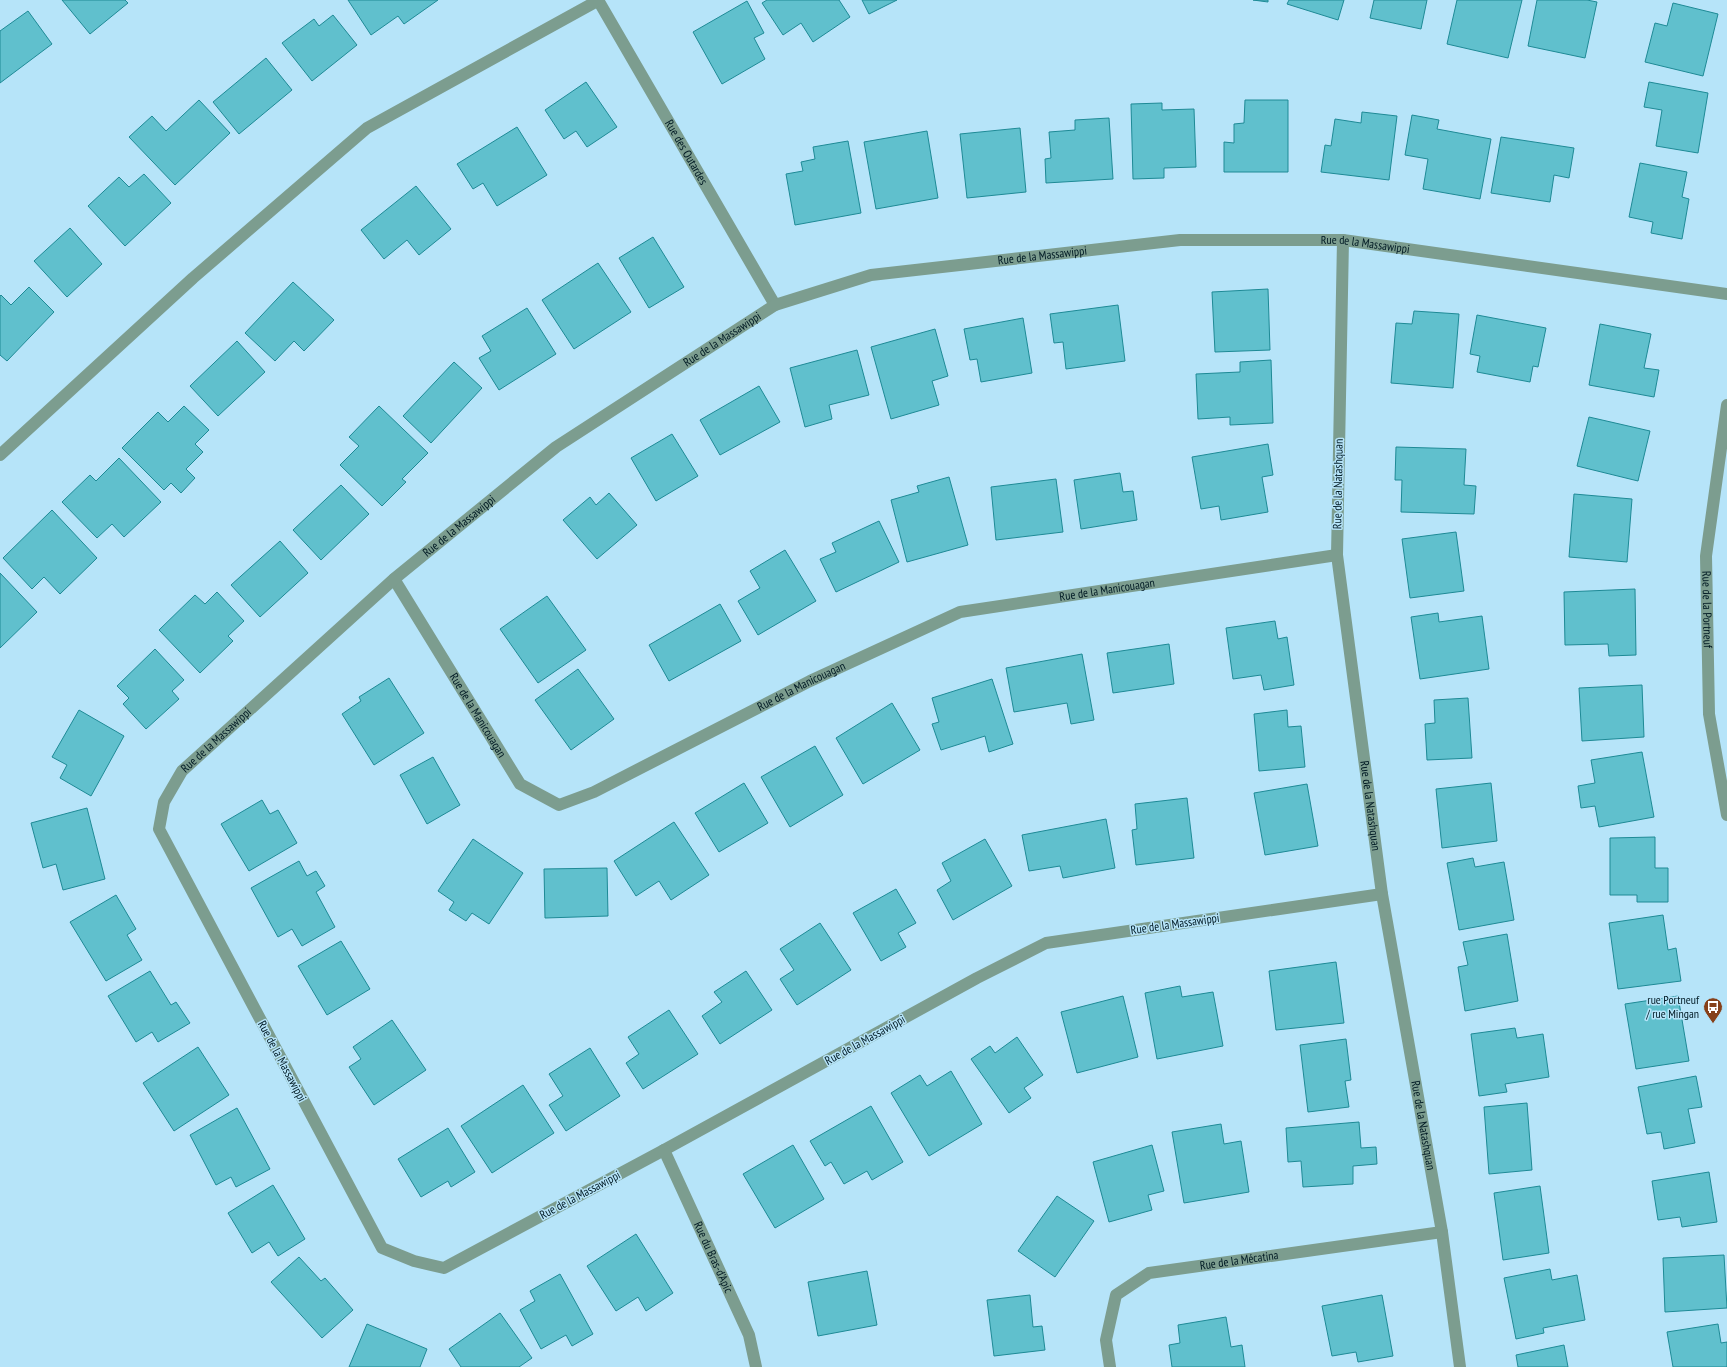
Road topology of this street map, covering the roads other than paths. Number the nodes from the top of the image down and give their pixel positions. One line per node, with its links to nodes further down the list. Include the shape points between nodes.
1 (598, 0): 4 (street, Rue des Outardes); 6 (street, via 367,128 193,278)
2 (1343, 240): 3 (street, Rue de la Massawippi); 4 (street, Rue de la Massawippi, via 1180,240 871,275); 7 (street, Rue de la Natashquan)
3 (1727, 294)
4 (775, 305): 8 (street, Rue de la Massawippi, via 556,447)
5 (1727, 405): 9 (street, Rue de la Portneuf, via 1706,556 1709,714)
6 (0, 455)
7 (1337, 555): 8 (street, Rue de la Manicouagan, via 960,612 810,681 594,792 559,806 520,784); 10 (street, Rue de la Natashquan)
8 (394, 578): 11 (street, Rue de la Massawippi, via 182,771 164,802 159,829 382,1248 414,1261 444,1268)
9 (1727, 815)
10 (1382, 894): 11 (street, Rue de la Massawippi, via 1046,943); 12 (street, Rue de la Natashquan)
11 (664, 1150): 13 (street, Rue du Bras-d'Apic, via 749,1335)
12 (1442, 1232): 14 (street, Rue de la Mécatina, via 1149,1273 1116,1295 1106,1340); 15 (street, Rue de la Natashquan)
13 (756, 1367)
14 (1110, 1367)
15 (1460, 1367)

